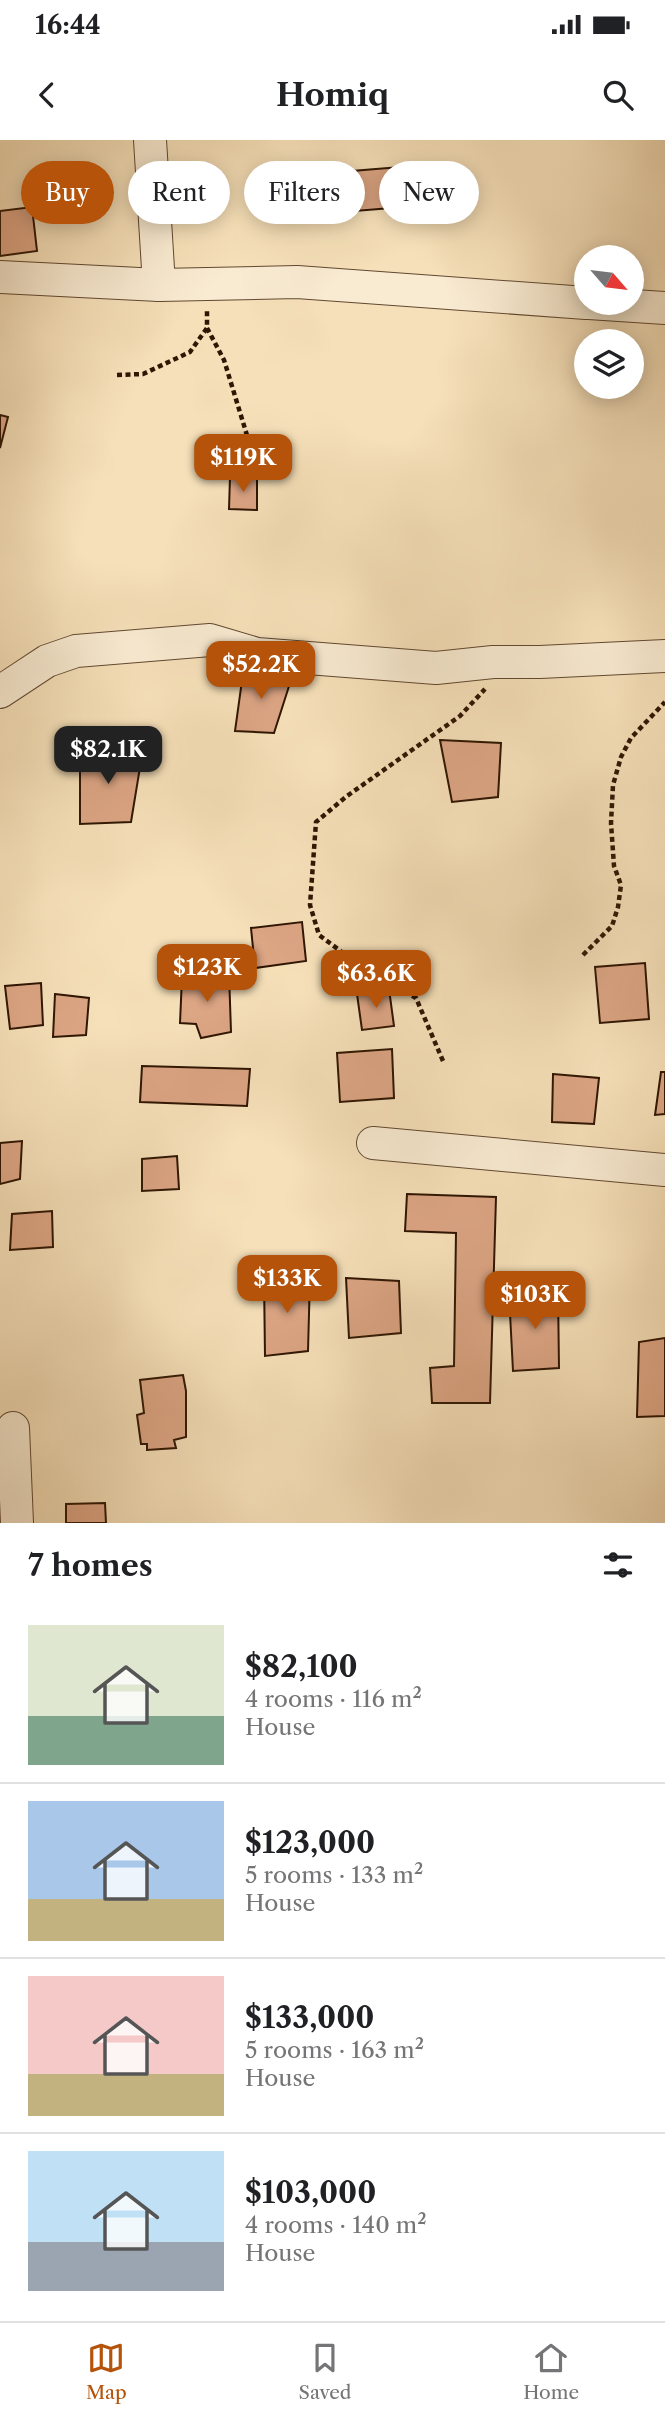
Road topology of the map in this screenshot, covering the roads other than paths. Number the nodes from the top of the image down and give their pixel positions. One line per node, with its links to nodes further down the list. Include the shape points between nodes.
1 (150, 140): 3 (street)
2 (0, 277): 3 (street)
3 (159, 285): 4 (street, via 297,282)
4 (574, 302)
5 (644, 307): 6 (street)
6 (665, 308)
7 (665, 656): 8 (street, via 436,668 257,654 210,640 76,652 47,661)
8 (0, 692)
9 (373, 1143): 10 (street)
10 (665, 1170)
11 (13, 1428): 12 (street)
12 (17, 1523)

